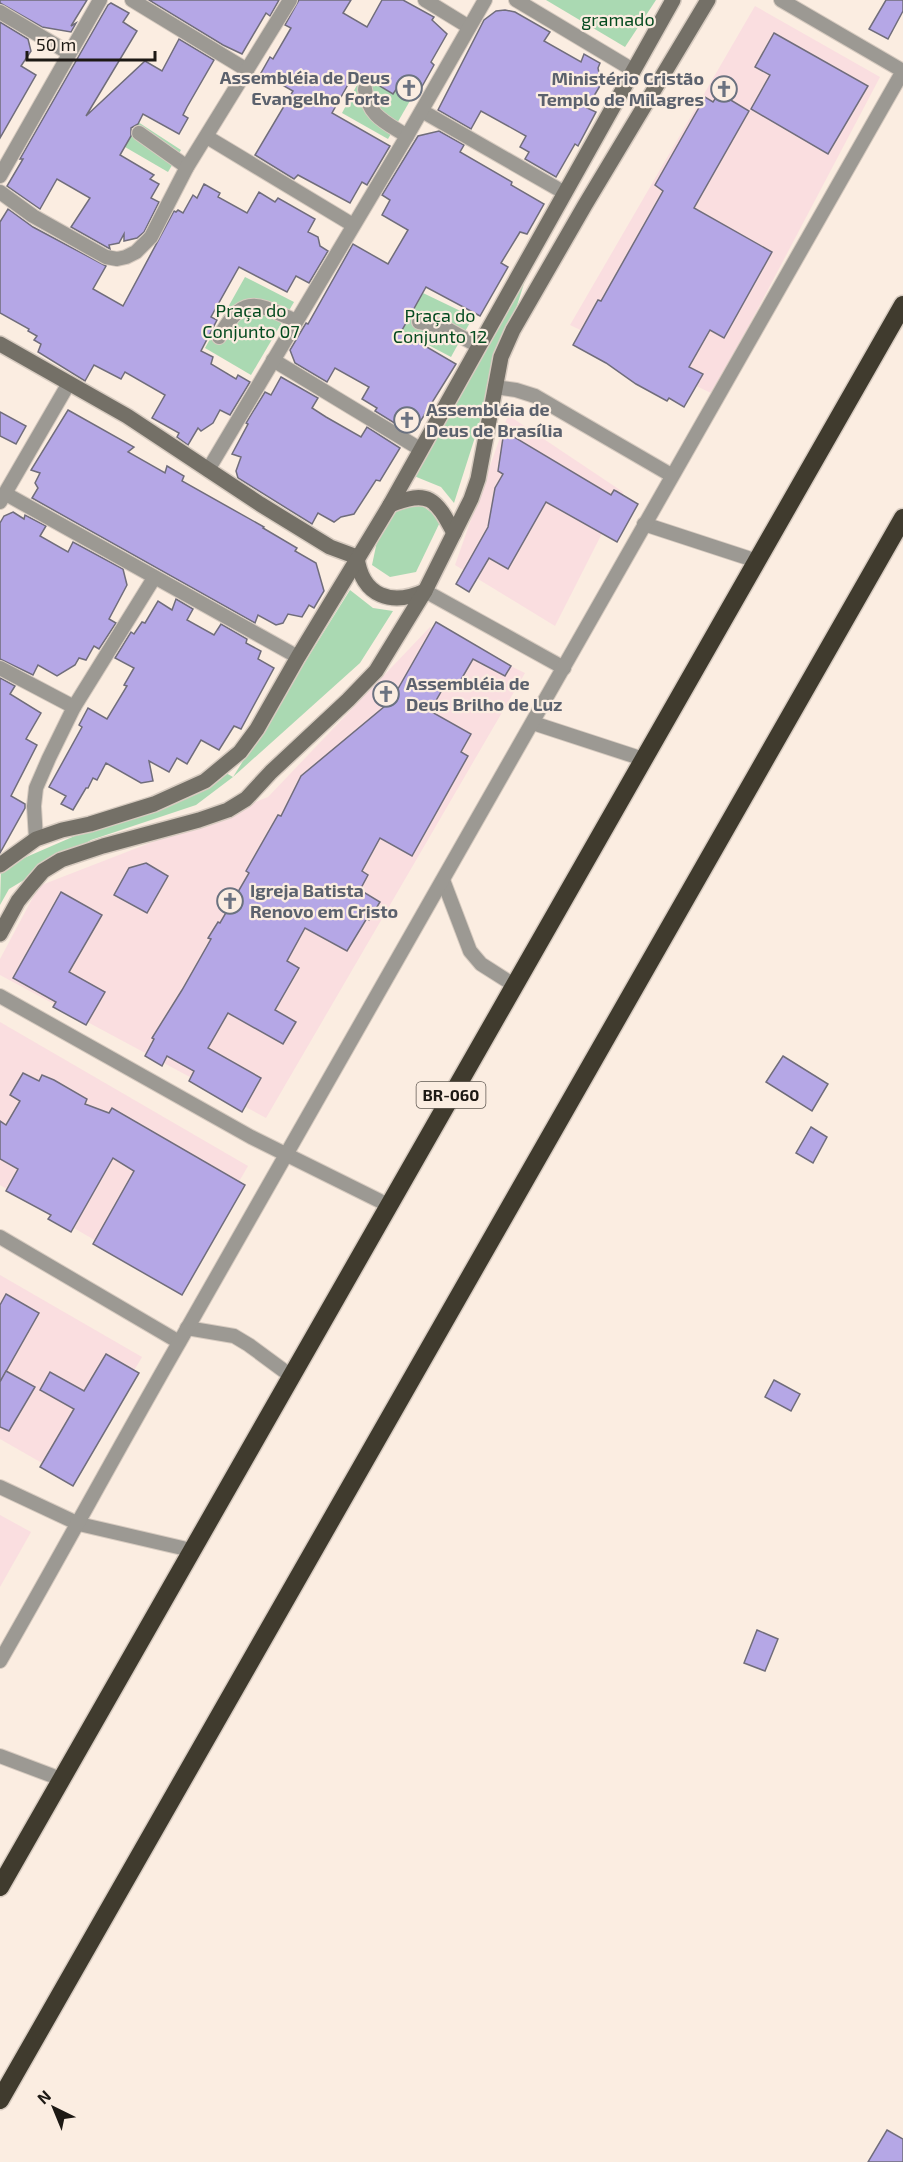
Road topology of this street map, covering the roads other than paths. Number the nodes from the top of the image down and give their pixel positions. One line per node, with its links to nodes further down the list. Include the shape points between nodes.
1 (100, 0): 12 (street)
2 (132, 0): 13 (street)
3 (290, 0): 13 (street)
4 (425, 0): 11 (street)
5 (485, 0): 11 (street)
6 (516, 0): 14 (street)
7 (673, 0): 14 (street)
8 (708, 0): 33 (street, via 513,330 501,357)
9 (781, 0): 36 (street, via 903,71)
10 (0, 12): 12 (street)
11 (468, 27): 16 (street)
12 (69, 53): 21 (street)
13 (247, 70): 19 (street)
14 (633, 70): 23 (street)
15 (365, 89): 18 (street, via 369,108)
16 (422, 111): 18 (street); 23 (street)
17 (139, 133): 20 (street)
18 (407, 136): 24 (street)
19 (207, 137): 20 (street); 24 (street)
20 (187, 167): 22 (street, via 151,237 136,252 117,259 106,257 33,216)
21 (0, 176)
22 (0, 192)
23 (565, 193): 30 (street)
24 (353, 225): 26 (street)
25 (903, 304): 43 (highway, BR-060)
26 (296, 321): 28 (street, via 253,304 229,321); 31 (street)
27 (419, 322): 30 (street, via 442,326)
28 (219, 337)
29 (0, 344): 32 (street)
30 (477, 346): 34 (street)
31 (273, 360): 34 (street); 35 (street)
32 (69, 383): 35 (street); 37 (street)
33 (495, 387): 36 (street, via 535,396); 41 (street, via 478,479)
34 (420, 448): 38 (street)
35 (208, 470): 42 (street, via 330,547)
36 (671, 475): 40 (street)
37 (3, 498): 44 (street)
38 (390, 505): 41 (street, via 414,497 429,499); 42 (street)
39 (903, 518): 71 (highway)
40 (644, 524): 43 (street); 48 (street)
41 (454, 533): 45 (street)
42 (357, 557): 45 (street, via 365,584 378,594 409,598); 46 (street)
43 (757, 561): 51 (highway, BR-060)
44 (154, 578): 46 (street); 49 (street)
45 (425, 591): 48 (street); 55 (street, via 376,671 246,799 199,820 61,860 31,885)
46 (298, 657): 52 (street, via 240,752 205,782 154,804)
47 (0, 668): 49 (street)
48 (564, 668): 50 (street)
49 (74, 707): 52 (street, via 36,788)
50 (533, 723): 51 (street); 54 (street)
51 (643, 759): 56 (highway, BR-060)
52 (36, 839): 53 (street)
53 (0, 865)
54 (443, 880): 56 (street, via 470,951 481,964); 58 (street)
55 (0, 934)
56 (514, 985): 59 (highway, BR-060)
57 (0, 996): 58 (street)
58 (285, 1155): 59 (street); 61 (street)
59 (388, 1205): 63 (highway, BR-060)
60 (0, 1238): 62 (street)
61 (188, 1328): 62 (street); 63 (street, via 234,1336)
62 (179, 1342): 65 (street)
63 (291, 1376): 66 (highway, BR-060)
64 (0, 1487): 65 (street)
65 (79, 1524): 66 (street); 67 (street)
66 (191, 1550): 69 (highway, BR-060)
67 (0, 1661)
68 (0, 1756): 69 (street)
69 (61, 1779): 70 (highway, BR-060)
70 (0, 1887)
71 (0, 2100)

